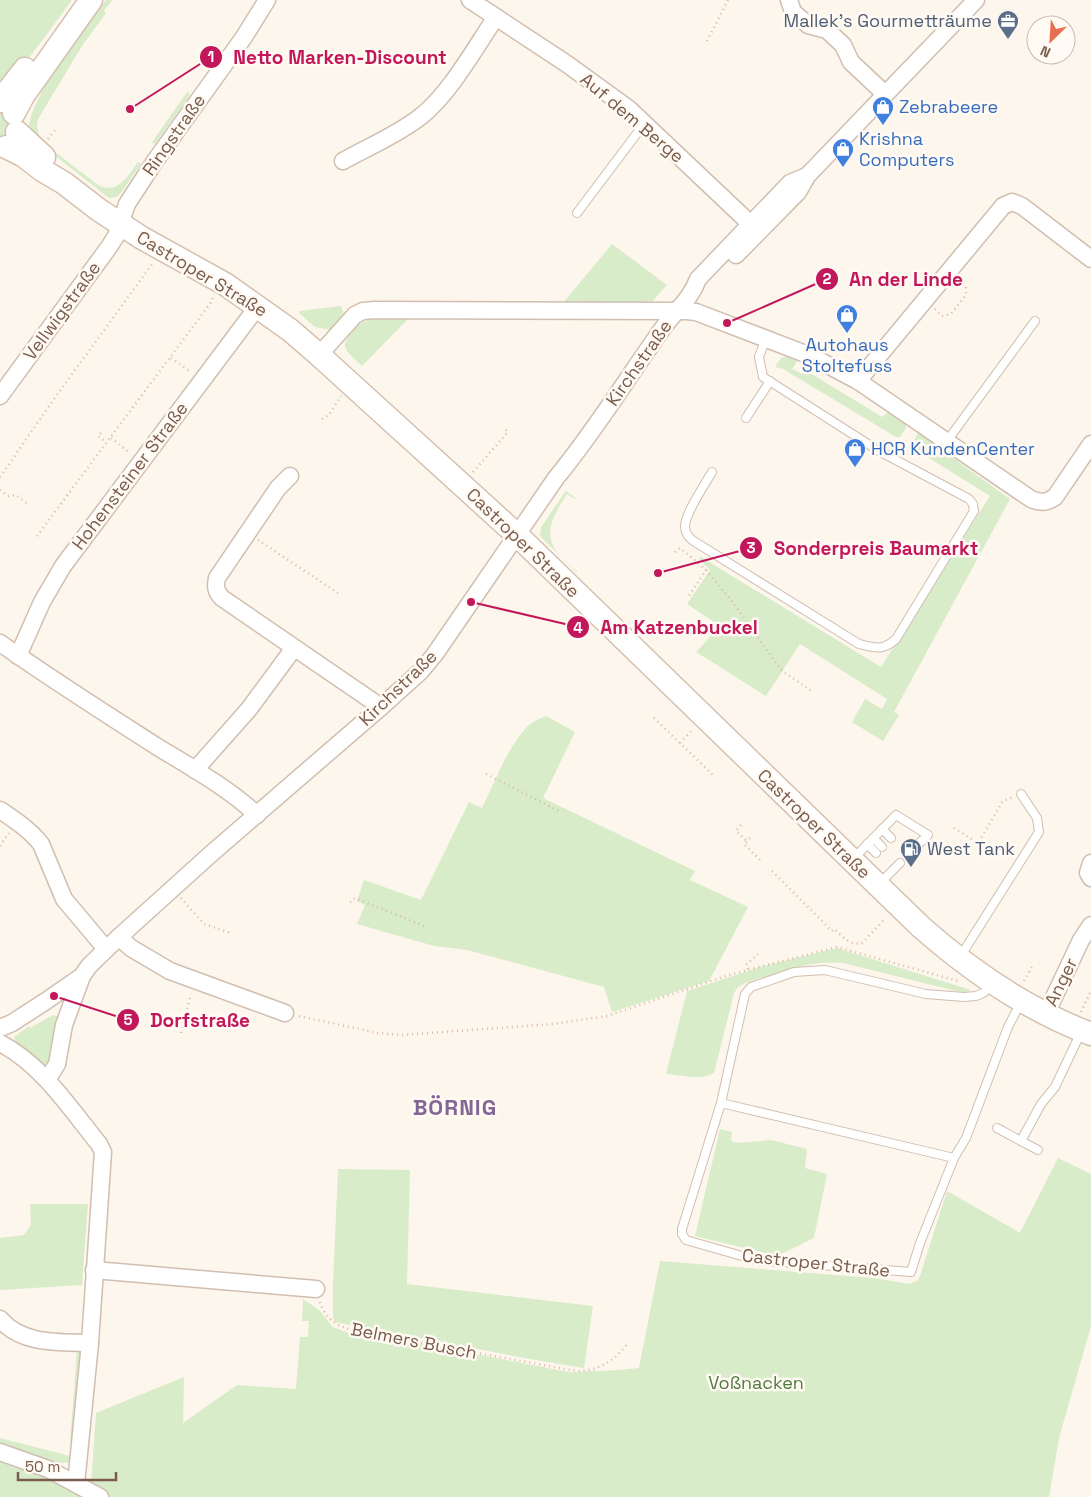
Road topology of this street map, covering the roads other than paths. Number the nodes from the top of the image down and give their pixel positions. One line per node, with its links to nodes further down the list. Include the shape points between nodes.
1 (76, 0): 9 (main road)
2 (91, 0): 9 (main road)
3 (268, 0): 13 (street, Ringstraße, via 126,204)
4 (470, 0): 7 (street, Auf dem Berge)
5 (789, 0): 8 (street, via 793,12 808,25 827,30 843,45 851,62)
6 (974, 2): 8 (street, Kirchstraße)
7 (496, 17): 10 (street, Auf dem Berge, via 597,85); 11 (street, via 439,100 419,118)
8 (885, 94): 14 (street, Kirchstraße, via 807,176 790,183)
9 (6, 124): 13 (main road, Castroper Straße, via 24,156)
10 (644, 124): 12 (lane); 14 (street, Auf dem Berge)
11 (343, 160)
12 (577, 213)
13 (120, 224): 16 (main road, Castroper Straße); 23 (street, Vellwigstraße, via 109,248)
14 (755, 227): 17 (street, Kirchstraße, via 698,278 693,292)
15 (1091, 259): 21 (street, via 1022,206 1012,202 1003,206)
16 (258, 306): 20 (main road, Castroper Straße); 32 (street, Hohensteiner Straße, via 64,566 42,602)
17 (678, 310): 19 (street, via 696,312); 20 (street, via 363,311 354,315); 29 (street, Kirchstraße)
18 (1035, 321): 25 (lane)
19 (766, 338): 21 (street); 22 (lane, via 760,357 763,377)
20 (319, 355): 29 (main road, Castroper Straße)
21 (858, 380): 25 (street)
22 (770, 381): 24 (lane); 27 (lane, via 879,451 973,504 974,511 969,521 896,639 888,646 875,648 859,644 692,540 686,534 685,526)
23 (0, 396)
24 (746, 418)
25 (947, 441): 26 (street, via 1040,502 1055,498)
26 (1091, 444)
27 (712, 472)
28 (290, 476): 31 (street, via 278,488 216,578 215,586 222,598)
29 (517, 535): 33 (street, Kirchstraße, via 432,659); 45 (main road, Castroper Straße)
30 (0, 642): 32 (street)
31 (294, 648): 33 (street); 34 (street, via 248,709)
32 (18, 656): 34 (street)
33 (381, 707): 37 (street, Kirchstraße)
34 (195, 770): 37 (street)
35 (1021, 794): 53 (lane, via 1037,818 1039,832)
36 (0, 810): 52 (street, via 41,844 64,899)
37 (257, 815): 51 (street, Kirchstraße)
38 (882, 829): 39 (lane); 40 (lane); 43 (lane, via 896,815 928,835)
39 (873, 838): 41 (lane); 42 (lane)
40 (891, 838)
41 (867, 844): 44 (lane); 45 (lane)
42 (882, 847)
43 (914, 849)
44 (876, 853)
45 (852, 860): 48 (main road, Castroper Straße)
46 (899, 862): 48 (lane)
47 (1091, 863): 49 (street, via 1088,873)
48 (887, 874): 53 (main road, Castroper Straße, via 898,905)
49 (1091, 878)
50 (1091, 925): 58 (street, Anger)
51 (119, 937): 52 (street, Kirchstraße); 57 (street, via 170,971)
52 (106, 949): 54 (street, Kirchstraße)
53 (966, 964): 55 (main road, Castroper Straße)
54 (82, 976): 59 (street, Kirchstraße); 62 (street, Kirchstraße, via 64,1025 57,1064)
55 (994, 983): 56 (main road, Castroper Straße); 63 (lane, Castroper Straße, via 976,996 926,994 825,970 794,972 751,987 745,994)
56 (1022, 1000): 58 (main road, Castroper Straße); 67 (lane, Castroper Straße, via 1008,1027 966,1138)
57 (285, 1013)
58 (1046, 1014): 60 (main road, Castroper Straße)
59 (0, 1028)
60 (1086, 1032): 65 (lane, Castroper Straße, via 1056,1088 1041,1104)
61 (0, 1043): 62 (street, via 27,1060)
62 (47, 1080): 68 (street, via 103,1152)
63 (721, 1103): 67 (lane); 67 (lane, Castroper Straße, via 682,1234 692,1243 756,1260 910,1272)
64 (996, 1128): 65 (lane)
65 (1021, 1141): 66 (lane)
66 (1038, 1150)
67 (954, 1158)
68 (94, 1270): 69 (street); 71 (street)
69 (316, 1288)
70 (0, 1319): 71 (street, via 29,1338)
71 (90, 1343): 73 (street)
72 (0, 1452): 73 (street, via 48,1469)
73 (76, 1484): 74 (street)
74 (100, 1497)

